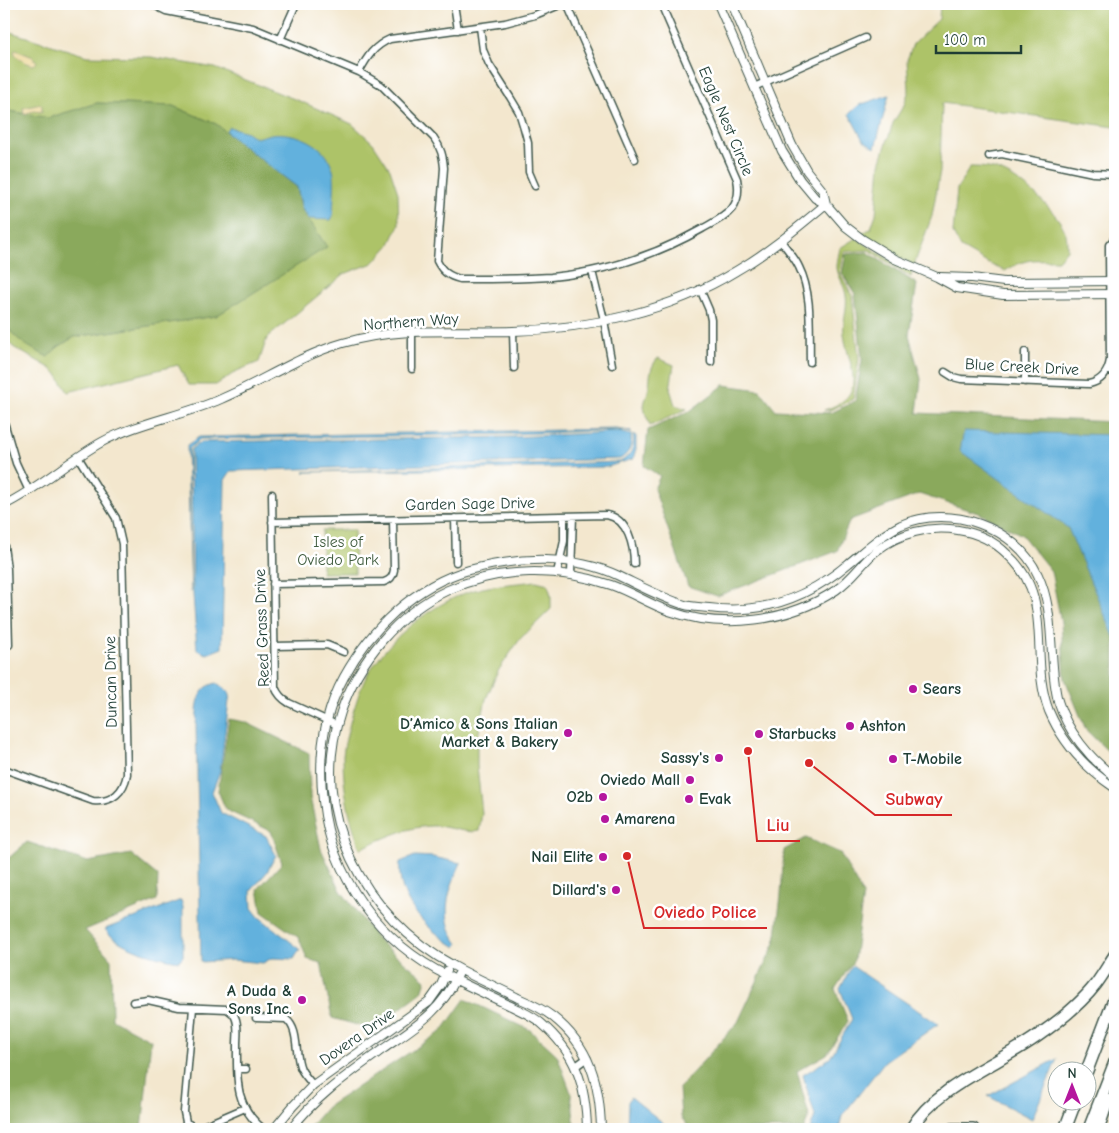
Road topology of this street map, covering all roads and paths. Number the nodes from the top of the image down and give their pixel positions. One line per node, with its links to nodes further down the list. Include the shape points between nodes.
1 (152, 4): 12 (street, Eagle Nest Circle, via 166,11 253,28)
2 (296, 4): 12 (street)
3 (454, 4): 10 (street)
4 (562, 4): 9 (street, via 522,19)
5 (567, 4): 17 (street)
6 (661, 4): 23 (street, Eagle Nest Circle, via 737,179 738,195 731,210 689,236 649,254)
7 (718, 4): 15 (street)
8 (732, 4): 14 (street)
9 (480, 27): 10 (street); 19 (street, via 488,64 519,112 528,142 529,172)
10 (458, 30): 13 (street, via 380,43 366,58)
11 (865, 38): 14 (street)
12 (280, 40): 13 (street, Eagle Nest Circle)
13 (359, 72): 23 (street, Eagle Nest Circle, via 380,85 440,147 444,168 437,261 445,273 460,279 552,277)
14 (765, 83): 15 (street); 20 (street, via 792,145 823,191)
15 (754, 87): 20 (street, via 782,151 800,180 815,198)
16 (989, 156): 18 (street, via 1002,154)
17 (636, 159)
18 (1115, 174)
19 (535, 186)
20 (826, 204): 22 (street, Northern Way); 24 (street, via 845,226 874,246)
21 (1115, 238): 26 (street, via 1109,245)
22 (781, 241): 27 (street, Northern Way, via 734,273); 35 (street, via 805,281)
23 (592, 271): 30 (street)
24 (937, 277): 25 (street); 29 (street, via 957,288)
25 (1011, 282): 26 (street); 29 (street)
26 (1112, 282): 28 (street)
27 (700, 289): 30 (street, Northern Way, via 652,308); 34 (street, via 711,320)
28 (1112, 294): 29 (street); 39 (street)
29 (1012, 295)
30 (604, 320): 31 (street, Northern Way); 36 (street)
31 (514, 331): 32 (street, Northern Way); 37 (street)
32 (412, 332): 38 (street); 44 (street, Northern Way, via 369,336 323,350 222,399 132,429)
33 (1025, 352): 42 (street)
34 (711, 362)
35 (810, 362)
36 (612, 365)
37 (514, 368)
38 (412, 369)
39 (1107, 370): 41 (street); 42 (street, Blue Creek Drive, via 1100,380 1089,384)
40 (945, 372): 42 (street, Blue Creek Drive, via 961,380)
41 (1115, 373)
42 (1024, 382)
43 (4, 422): 45 (street, via 16,463)
44 (78, 456): 45 (street, Northern Way); 68 (street, Duncan Drive, via 116,518 122,544 126,782 113,798 100,802)
45 (29, 491): 47 (street, Northern Way)
46 (272, 494): 52 (street, Reed Grass Drive)
47 (4, 505)
48 (564, 516): 49 (street, Garden Sage Drive); 50 (street, Garden Sage Drive); 53 (street)
49 (573, 516): 54 (street); 59 (street, Garden Sage Drive, via 607,515 617,518 622,522 632,546)
50 (455, 518): 51 (street, Garden Sage Drive); 57 (street)
51 (393, 520): 52 (street, Garden Sage Drive); 62 (street, via 394,570 389,580)
52 (272, 522): 62 (street, Reed Grass Drive)
53 (564, 541): 54 (street); 56 (street)
54 (572, 542): 58 (street)
55 (4, 546): 63 (street)
56 (560, 561): 58 (street); 60 (street); 66 (street, via 492,564 464,572 416,596 378,628 362,647 338,687)
57 (456, 562)
58 (571, 562): 61 (street); 69 (street, via 613,573 686,605 748,609 772,606 818,587 889,531 904,523 943,517 972,521 996,531 1012,543 1037,572 1050,609 1057,699 1071,729 1087,751)
59 (634, 564)
60 (557, 573): 61 (street); 67 (street, via 509,573 475,580 446,591 418,609 377,646 346,698)
61 (571, 574): 70 (street, via 617,587 656,606 693,618 722,622 750,620 779,615 834,591 874,553 906,535 925,529 946,528 982,537 997,544 1012,558 1032,588 1037,607 1046,702 1054,722 1079,760)
62 (274, 584): 64 (street, Reed Grass Drive)
63 (9, 645)
64 (275, 646): 65 (street, via 327,645); 66 (street, Reed Grass Drive, via 277,694)
65 (344, 652)
66 (327, 720): 67 (street, Reed Grass Drive); 74 (street, via 321,756 324,817 341,869 358,900 379,925 408,952)
67 (337, 725): 72 (street, via 332,755 333,798 338,828 352,862 371,894 410,937)
68 (4, 769)
69 (1115, 777)
70 (1115, 788)
71 (1115, 955): 97 (highway, via 1096,984 1074,1008 1036,1037 940,1097)
72 (450, 964): 73 (street); 74 (street, Dovera Drive)
73 (461, 970): 75 (street, Dovera Drive); 80 (street, via 553,1016)
74 (446, 975): 75 (street); 89 (street, Dovera Drive, via 429,1002)
75 (456, 980): 83 (street, via 538,1019 561,1042); 94 (street, Dovera Drive, via 437,1008 325,1093)
76 (1115, 997): 81 (highway)
77 (133, 1002): 78 (street, via 148,1000)
78 (193, 1008): 84 (street, via 228,1009 235,1016); 90 (street, via 184,1112 186,1122 193,1127 201,1127)
79 (256, 1018): 89 (street, via 281,1018 290,1022 300,1068)
80 (587, 1058): 83 (street); 86 (street)
81 (1091, 1060)
82 (1115, 1062): 101 (highway)
83 (576, 1066): 87 (street)
84 (237, 1068): 85 (street); 90 (street, via 240,1097)
85 (246, 1068)
86 (594, 1074): 87 (street); 96 (street)
87 (580, 1078): 95 (street)
88 (1115, 1080): 102 (highway)
89 (313, 1085): 93 (street, Dovera Drive)
90 (245, 1108): 92 (street)
91 (1072, 1110): 100 (highway)
92 (263, 1129)
93 (274, 1129)
94 (290, 1129)
95 (587, 1129)
96 (601, 1129)
97 (911, 1129)
98 (952, 1129): 99 (highway)
99 (973, 1129)
100 (1065, 1129)
101 (1089, 1129)
102 (1098, 1129)

